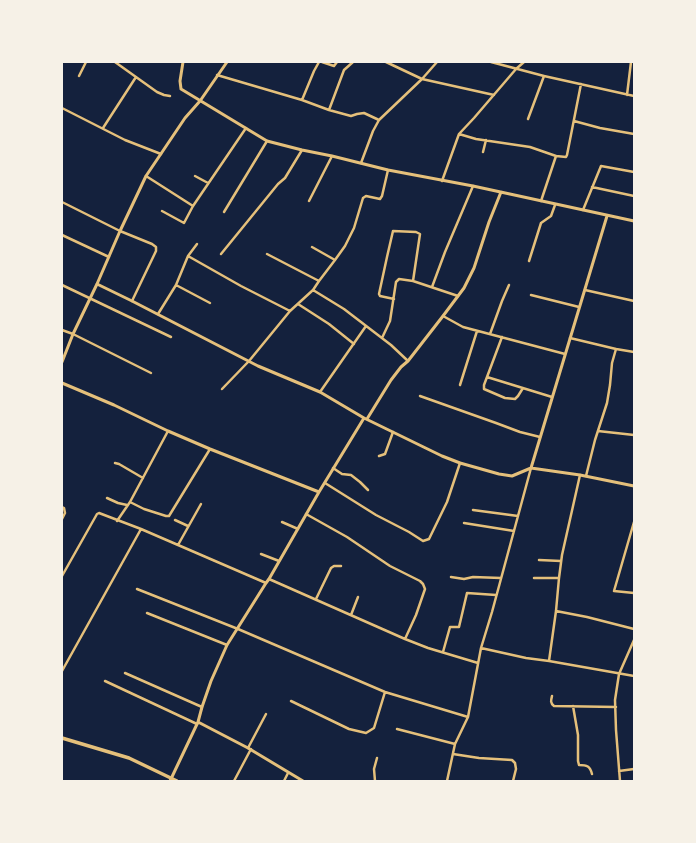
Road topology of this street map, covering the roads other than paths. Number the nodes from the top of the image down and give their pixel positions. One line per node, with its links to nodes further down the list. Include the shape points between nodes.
1 (86, 62): 15 (street)
2 (115, 62): 17 (street)
3 (183, 62): 25 (street, via 181,89)
4 (227, 62): 14 (street)
5 (320, 62): 6 (street, via 334,66); 24 (street)
6 (338, 62)
7 (353, 62): 27 (street, via 344,70)
8 (386, 62): 18 (street)
9 (437, 62): 18 (street)
10 (491, 62): 13 (street)
11 (524, 62): 13 (street)
12 (631, 62): 21 (street)
13 (516, 69): 16 (street); 20 (street)
14 (217, 75): 24 (street); 25 (street)
15 (79, 76)
16 (544, 76): 19 (street); 28 (street)
17 (136, 77): 22 (street, via 157,92); 31 (street)
18 (422, 79): 20 (street); 29 (street)
19 (581, 84): 21 (street); 30 (street)
20 (494, 95): 33 (street)
21 (627, 95): 23 (street)
22 (170, 96)
23 (634, 96)
24 (302, 100): 27 (street)
25 (200, 101): 32 (street); 39 (street, via 185,118)
26 (62, 108): 31 (street)
27 (329, 110): 29 (street, via 351,116 364,113)
28 (528, 119)
29 (379, 120): 42 (street)
30 (574, 121): 34 (street); 41 (street, via 566,157)
31 (103, 128): 39 (street)
32 (246, 128): 36 (street); 48 (street)
33 (459, 134): 35 (street); 47 (street)
34 (634, 134)
35 (486, 140): 38 (street); 41 (street, via 530,147)
36 (267, 141): 37 (street); 60 (street)
37 (302, 150): 40 (street); 67 (street, via 285,178)
38 (483, 152)
39 (161, 154): 45 (street)
40 (332, 156): 42 (street); 53 (street)
41 (556, 156): 54 (street)
42 (361, 163): 43 (street)
43 (388, 170): 47 (street); 71 (street, via 382,196 380,199 366,196 364,198 354,228)
44 (634, 172): 50 (street, via 601,166)
45 (146, 176): 57 (street); 63 (street)
46 (195, 176): 48 (street)
47 (442, 181): 49 (street)
48 (208, 183): 57 (street)
49 (473, 186): 51 (street); 79 (street)
50 (592, 187): 52 (street); 59 (street)
51 (501, 192): 54 (street); 83 (street, via 474,268)
52 (634, 196)
53 (309, 201)
54 (540, 201): 56 (street)
55 (62, 202): 63 (street)
56 (555, 205): 59 (street); 72 (street, via 551,216 541,223)
57 (193, 206): 58 (street, via 184,223)
58 (162, 211)
59 (583, 211): 61 (street)
60 (224, 212)
61 (607, 216): 62 (street); 81 (street)
62 (634, 221)
63 (120, 231): 70 (street); 86 (street, via 156,248)
64 (62, 235): 70 (street)
65 (197, 244): 69 (street)
66 (312, 248): 71 (street)
67 (221, 254)
68 (267, 254): 73 (street)
69 (188, 256): 77 (street); 91 (street)
70 (109, 257): 75 (street)
71 (335, 260): 73 (street)
72 (530, 261)
73 (319, 281): 80 (street)
74 (413, 281): 79 (street); 85 (street, via 399,279 396,282); 85 (street, via 420,234 394,231 379,294)
75 (97, 284): 84 (street); 86 (street)
76 (62, 285): 84 (street)
77 (176, 285): 88 (street); 92 (street)
78 (509, 285): 98 (street)
79 (432, 287): 83 (street)
80 (313, 290): 89 (street); 94 (street)
81 (585, 290): 87 (street); 90 (street)
82 (531, 295): 90 (street)
83 (458, 296): 93 (street)
84 (90, 298): 97 (street); 99 (street)
85 (394, 299): 101 (street, via 390,321)
86 (132, 301): 92 (street)
87 (634, 301)
88 (210, 302)
89 (298, 304): 91 (street); 103 (street)
90 (579, 307): 102 (street)
91 (290, 311): 107 (street)
92 (158, 314): 107 (street)
93 (443, 316): 96 (street, via 463,327); 108 (street)
94 (366, 326): 101 (street); 103 (street)
95 (62, 330): 97 (street)
96 (478, 331): 98 (street); 113 (street)
97 (73, 334): 109 (street); 110 (street)
98 (490, 334): 100 (street)
99 (171, 336)
100 (502, 337): 106 (street); 111 (street)
101 (382, 338): 108 (street)
102 (570, 338): 104 (street); 106 (street)
103 (354, 344): 116 (street)
104 (616, 349): 105 (street); 121 (street, via 607,403)
105 (634, 352)
106 (565, 354): 118 (street)
107 (249, 361): 115 (street); 116 (street)
108 (408, 361): 119 (street, via 391,380)
109 (62, 362)
110 (151, 373)
111 (487, 377): 114 (street); 114 (street, via 484,389 505,398 515,400)
112 (62, 383): 120 (street)
113 (460, 385)
114 (523, 388): 118 (street)
115 (222, 389)
116 (320, 392): 119 (street)
117 (420, 396): 124 (street)
118 (552, 397): 124 (street)
119 (365, 418): 122 (street); 129 (street)
120 (168, 431): 125 (street); 133 (street)
121 (598, 431): 123 (street); 132 (street)
122 (393, 432): 126 (street, via 385,454); 128 (street)
123 (634, 435)
124 (540, 437): 130 (street)
125 (210, 449): 137 (street); 139 (street, via 169,516)
126 (379, 456)
127 (115, 463): 133 (street)
128 (460, 463): 130 (street, via 512,476); 134 (street, via 446,502 428,540 423,541)
129 (334, 468): 134 (street); 136 (street, via 342,474 351,475)
130 (531, 468): 131 (street); 145 (street)
131 (580, 475): 132 (street); 160 (street)
132 (586, 476): 135 (street)
133 (143, 478): 139 (street)
134 (325, 482): 137 (street)
135 (634, 486)
136 (368, 490)
137 (319, 492): 144 (street)
138 (107, 498): 141 (street)
139 (130, 502): 141 (street)
140 (201, 504): 152 (street)
141 (127, 505): 148 (street)
142 (62, 508): 146 (street, via 65,513)
143 (473, 510): 145 (street)
144 (306, 514): 154 (street); 179 (street, via 423,584 425,589)
145 (518, 516): 155 (street)
146 (62, 519)
147 (175, 520): 152 (street)
148 (117, 521): 153 (street); 162 (street, via 98,513)
149 (282, 522): 154 (street)
150 (464, 522): 155 (street)
151 (634, 522): 170 (street, via 614,591)
152 (188, 526): 156 (street)
153 (141, 529): 156 (street); 186 (street)
154 (298, 529): 159 (street)
155 (514, 531): 164 (street)
156 (178, 545): 168 (street)
157 (261, 554): 159 (street)
158 (540, 560): 160 (street)
159 (279, 561): 167 (street)
160 (561, 561): 166 (street)
161 (341, 566): 173 (street, via 331,568)
162 (62, 576)
163 (451, 577): 164 (street)
164 (501, 578): 171 (street)
165 (534, 578): 166 (street)
166 (559, 578): 174 (street)
167 (269, 579): 168 (street); 173 (street)
168 (266, 583): 177 (street)
169 (137, 589): 177 (street)
170 (634, 593)
171 (496, 595): 182 (street); 183 (street, via 467,594 458,627 450,627)
172 (358, 597): 176 (street)
173 (316, 599): 176 (street)
174 (556, 611): 178 (street); 184 (street)
175 (146, 613): 181 (street)
176 (351, 615): 179 (street)
177 (238, 629): 181 (street); 191 (street)
178 (634, 629)
179 (405, 639): 183 (street)
180 (634, 640): 188 (street)
181 (227, 645): 195 (street)
182 (481, 648): 184 (street); 185 (street)
183 (443, 652): 185 (street)
184 (549, 661): 188 (street)
185 (478, 663): 198 (street)
186 (62, 671)
187 (125, 673): 195 (street)
188 (619, 674): 189 (street); 196 (street)
189 (634, 676)
190 (105, 681): 199 (street)
191 (385, 692): 193 (street, via 374,728 366,733 349,729); 198 (street)
192 (552, 696): 194 (street, via 551,702 554,706)
193 (291, 701)
194 (573, 706): 196 (street); 209 (street, via 578,735 579,765 589,767)
195 (202, 707): 199 (street)
196 (616, 707): 207 (street)
197 (266, 714): 203 (street)
198 (468, 717): 202 (street)
199 (198, 723): 203 (street); 210 (street)
200 (397, 729): 202 (street)
201 (62, 738): 210 (main road, via 129,758)
202 (455, 744): 204 (street)
203 (250, 748): 208 (street); 212 (street)
204 (453, 754): 216 (street); 217 (street, via 512,760 516,769)
205 (377, 758): 215 (street, via 374,769)
206 (634, 769): 207 (street)
207 (619, 770): 218 (street)
208 (288, 773): 213 (street); 214 (street)
209 (592, 774)
210 (171, 780): 211 (main road)
211 (177, 781)
212 (234, 781)
213 (284, 781)
214 (303, 781)
215 (375, 781)
216 (446, 781)
217 (513, 781)
218 (620, 781)

